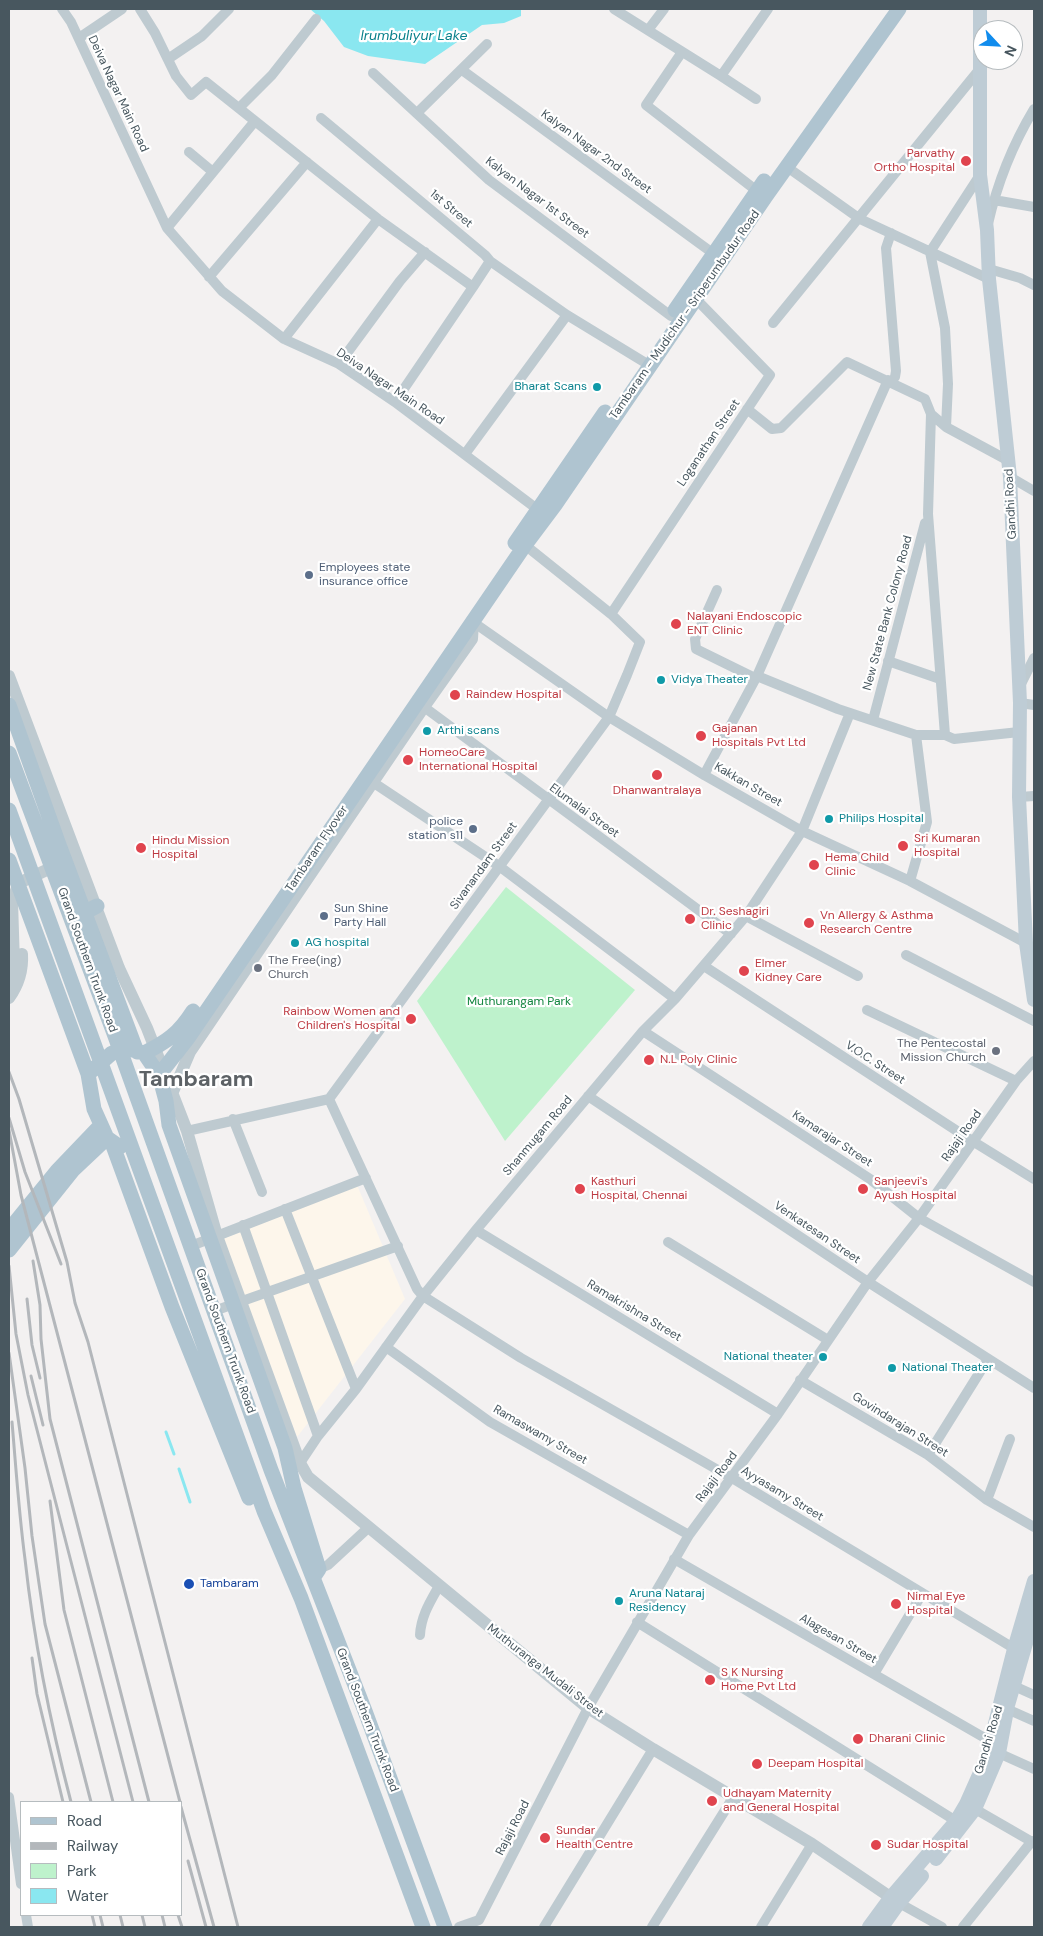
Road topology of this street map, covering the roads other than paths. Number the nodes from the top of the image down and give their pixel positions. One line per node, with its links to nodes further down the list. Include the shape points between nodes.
1 (62, 9): 12 (street, Deiva Nagar Main Road)
2 (122, 9): 12 (street)
3 (140, 9): 15 (street)
4 (229, 9): 15 (street, via 202,36)
5 (614, 9): 11 (street)
6 (664, 9): 11 (street)
7 (768, 9): 19 (street)
8 (887, 9): 31 (main road, Tambaram - Mudichur - Sriperumbudur Road)
9 (899, 9): 28 (main road, Tambaram - Mudichur - Sriperumbudur Road)
10 (316, 19): 21 (street, via 272,75)
11 (648, 30): 14 (street)
12 (79, 38): 36 (street, Deiva Nagar Main Road)
13 (487, 44): 16 (street)
14 (682, 52): 19 (street); 31 (street, via 646,106)
15 (168, 59): 21 (street, via 191,95 206,82)
16 (462, 70): 23 (street); 41 (street, Kalyan Nagar 2nd Street)
17 (979, 70): 30 (main road, Gandhi Road); 35 (street)
18 (373, 72): 23 (street, Kalyan Nagar 1st Street)
19 (721, 76): 20 (street)
20 (756, 99)
21 (239, 108): 25 (street)
22 (1034, 109): 32 (street, via 1020,132)
23 (417, 113): 49 (street, Kalyan Nagar 1st Street, via 490,180)
24 (321, 118): 42 (street, 1st Street, via 486,254)
25 (255, 121): 27 (street); 29 (street)
26 (189, 152): 29 (street)
27 (307, 162): 34 (street); 44 (street)
28 (787, 167): 35 (street); 47 (main road, Tambaram - Mudichur - Sriperumbudur Road)
29 (213, 172): 36 (street)
30 (980, 174): 37 (main road, Gandhi Road); 40 (street)
31 (757, 191): 41 (main road, Tambaram - Mudichur - Sriperumbudur Road)
32 (994, 200): 33 (street); 37 (street)
33 (1034, 207)
34 (378, 218): 39 (street); 51 (street)
35 (860, 218): 38 (street); 50 (street)
36 (166, 228): 44 (street, Deiva Nagar Main Road)
37 (987, 230): 43 (main road, Gandhi Road)
38 (891, 233): 40 (street); 54 (street, via 886,248 896,371 895,377)
39 (424, 252): 46 (street); 53 (street)
40 (930, 252): 43 (street); 58 (street, via 945,328)
41 (714, 254): 49 (main road, Tambaram - Mudichur - Sriperumbudur Road)
42 (490, 261): 46 (street); 48 (street, 1st Street)
43 (989, 274): 45 (street, via 1020,278); 60 (main road, Gandhi Road)
44 (209, 277): 51 (street, Deiva Nagar Main Road, via 222,291)
45 (1034, 285)
46 (473, 287): 55 (street)
47 (696, 299): 52 (main road, Tambaram - Mudichur - Sriperumbudur Road); 56 (street, Loganathan Street, via 770,375)
48 (567, 315): 52 (street, 1st Street); 59 (street)
49 (671, 316): 52 (main road, Tambaram - Mudichur - Sriperumbudur Road)
50 (774, 323)
51 (284, 339): 53 (street, Deiva Nagar Main Road)
52 (645, 363): 63 (main road, Tambaram - Mudichur - Sriperumbudur Road); 65 (main road, Tambaram - Mudichur - Sriperumbudur Road, via 555,505)
53 (339, 364): 55 (street, Deiva Nagar Main Road)
54 (889, 381): 56 (street, via 847,362 781,428 772,429); 57 (street, via 925,399); 72 (street)
55 (395, 402): 59 (street, Deiva Nagar Main Road)
56 (747, 408): 67 (street, Loganathan Street)
57 (930, 414): 58 (street); 64 (street)
58 (946, 427): 60 (street)
59 (465, 454): 63 (street, Deiva Nagar Main Road)
60 (1009, 460): 61 (main road, Gandhi Road)
61 (1010, 477): 62 (street); 74 (main road, Gandhi Road)
62 (1034, 491)
63 (537, 509): 68 (main road, Tambaram - Mudichur - Sriperumbudur Road)
64 (928, 514): 70 (street, New State Bank Colony Road); 73 (street)
65 (525, 545): 67 (street, Sivanandam Street); 68 (main road, Tambaram - Mudichur - Sriperumbudur Road)
66 (716, 590): 72 (street, via 695,639 696,649)
67 (611, 614): 80 (street, Sivanandam Street, via 640,642)
68 (465, 625): 78 (street, via 472,639); 80 (street, Kakkan Street); 114 (main road, Tambaram Flyover, via 182,1028 165,1043); 117 (main road, Tambaram Flyover, via 188,1038)
69 (1034, 658): 74 (street)
70 (888, 661): 73 (street); 81 (street, New State Bank Colony Road)
71 (9, 676): 99 (street, Muthuranga Mudali Street)
72 (756, 677): 79 (street); 86 (street)
73 (940, 678): 83 (street)
74 (1019, 688): 75 (main road, Gandhi Road)
75 (1020, 703): 77 (street); 82 (main road, Gandhi Road)
76 (9, 705): 114 (main road, via 61,851)
77 (1034, 705)
78 (424, 707): 87 (street); 90 (street, Elumalai Street)
79 (850, 713): 81 (street); 92 (street, Shanmugam Road)
80 (608, 717): 86 (street, Kakkan Street); 90 (street, Sivanandam Street)
81 (872, 720): 84 (street)
82 (1019, 732): 83 (street, via 954,739); 89 (main road, Gandhi Road)
83 (945, 734): 84 (street)
84 (916, 735): 97 (street, via 927,822)
85 (9, 753): 95 (main road, Grand Southern Trunk Road)
86 (704, 775): 92 (street, Kakkan Street)
87 (374, 782): 94 (street); 119 (street, via 190,1052)
88 (1034, 796): 89 (street)
89 (1019, 797): 103 (main road, Gandhi Road)
90 (548, 800): 94 (street, Sivanandam Street); 102 (street, Elumalai Street)
91 (9, 810): 96 (main road, Grand Southern Trunk Road)
92 (802, 830): 97 (street, Kakkan Street); 100 (street, Shanmugam Road)
93 (9, 860): 116 (main road)
94 (499, 866): 109 (street); 121 (street, Sivanandam Street)
95 (53, 867): 96 (street); 101 (main road, Grand Southern Trunk Road)
96 (33, 875): 98 (main road, Grand Southern Trunk Road); 107 (street, via 18,883 12,901 14,965)
97 (910, 881): 103 (street, Kakkan Street)
98 (40, 893): 108 (street, via 19,908 22,972); 160 (main road, Grand Southern Trunk Road)
99 (97, 906): 101 (main road); 119 (street, Muthuranga Mudali Street, via 119,968 147,1028)
100 (746, 916): 102 (street, Shanmugam Road); 106 (street)
101 (72, 918): 137 (main road, Grand Southern Trunk Road)
102 (731, 934): 105 (street, Shanmugam Road)
103 (1026, 943): 110 (main road, Gandhi Road)
104 (906, 955): 112 (street)
105 (704, 966): 109 (street, Shanmugam Road); 126 (street, V.O.C. Street)
106 (858, 976)
107 (9, 979)
108 (9, 998)
109 (675, 999): 113 (street, Shanmugam Road)
110 (1034, 1000)
111 (867, 1010): 118 (street)
112 (1034, 1021)
113 (643, 1031): 120 (street, Shanmugam Road); 131 (street, Kamarajar Street, via 870,1178)
114 (141, 1052): 116 (main road, via 128,1049 112,1053); 117 (main road)
115 (1034, 1061): 118 (street, Rajaji Road)
116 (88, 1074): 125 (main road, via 94,1109)
117 (159, 1075): 123 (main road)
118 (1016, 1081): 126 (street, Rajaji Road)
119 (172, 1094): 124 (street, Muthuranga Mudali Street)
120 (588, 1096): 134 (street, Shanmugam Road); 141 (street, Venkatesan Street)
121 (329, 1099): 122 (street); 127 (street)
122 (233, 1119): 124 (street); 129 (street)
123 (169, 1125): 125 (main road, via 160,1140 146,1149 126,1150); 165 (main road, via 285,1448)
124 (187, 1131): 135 (street, Muthuranga Mudali Street)
125 (107, 1135): 133 (main road, via 57,1170); 139 (main road, via 73,1170); 160 (main road, via 248,1496 254,1508)
126 (974, 1142): 128 (street, V.O.C. Street); 131 (street, Rajaji Road)
127 (366, 1178): 130 (street); 138 (street)
128 (1034, 1179)
129 (262, 1192)
130 (285, 1209): 132 (street); 140 (street)
131 (920, 1218): 141 (street, Rajaji Road); 142 (street, Kamarajar Street)
132 (243, 1225): 135 (street); 143 (street)
133 (9, 1230)
134 (476, 1230): 144 (street, Shanmugam Road); 153 (street, Ramakrishna Street)
135 (217, 1236): 137 (street); 145 (street, Muthuranga Mudali Street)
136 (668, 1242): 147 (street)
137 (191, 1246): 146 (main road, Grand Southern Trunk Road)
138 (398, 1246): 140 (street); 144 (street)
139 (9, 1250)
140 (312, 1276): 143 (street); 152 (street)
141 (868, 1282): 147 (street, Rajaji Road); 149 (street, Venkatesan Street)
142 (1034, 1282)
143 (266, 1292): 145 (street); 154 (street)
144 (423, 1296): 148 (street, Shanmugam Road); 158 (street, Ayyasamy Street, via 521,1358)
145 (242, 1301): 146 (street); 157 (street, Muthuranga Mudali Street)
146 (214, 1311): 165 (main road, Grand Southern Trunk Road)
147 (828, 1340): 150 (street, Rajaji Road)
148 (386, 1347): 152 (street, Shanmugam Road); 163 (street, Ramaswamy Street, via 490,1422)
149 (988, 1359): 151 (street, Venkatesan Street); 156 (street)
150 (800, 1380): 153 (street, Rajaji Road); 156 (street, Govindarajan Street)
151 (1034, 1388)
152 (356, 1389): 154 (street, Shanmugam Road)
153 (778, 1414): 158 (street, Rajaji Road)
154 (318, 1436): 157 (street, Shanmugam Road)
155 (1010, 1439): 159 (street)
156 (928, 1455): 159 (street, Govindarajan Street)
157 (300, 1463): 162 (street, Muthuranga Mudali Street, via 308,1477)
158 (732, 1478): 163 (street, Rajaji Road); 168 (street, Ayyasamy Street)
159 (986, 1500): 161 (street, Govindarajan Street)
160 (264, 1511): 190 (main road, Grand Southern Trunk Road, via 301,1598)
161 (1034, 1527)
162 (368, 1528): 165 (street); 167 (street, Muthuranga Mudali Street)
163 (689, 1535): 164 (street, Rajaji Road)
164 (674, 1559): 170 (street, Rajaji Road); 173 (street, Alagesan Street)
165 (316, 1574): 191 (main road, Grand Southern Trunk Road)
166 (1034, 1581): 172 (main road, Gandhi Road)
167 (439, 1586): 171 (street, via 425,1611); 176 (street, Muthuranga Mudali Street)
168 (922, 1594): 172 (street, Ayyasamy Street); 173 (street)
169 (1034, 1620): 172 (main road, Gandhi Road)
170 (637, 1622): 176 (street, Rajaji Road); 185 (street)
171 (420, 1635)
172 (1018, 1651): 174 (main road, Gandhi Road); 179 (main road, Gandhi Road)
173 (874, 1674): 179 (street, Alagesan Street)
174 (1014, 1686): 175 (street); 177 (main road, Gandhi Road)
175 (1034, 1695)
176 (588, 1708): 180 (street, Muthuranga Mudali Street); 192 (street, Rajaji Road, via 479,1920)
177 (1007, 1710): 178 (street); 179 (main road, Gandhi Road)
178 (1034, 1720)
179 (992, 1748): 181 (street, Alagesan Street); 184 (main road, Gandhi Road); 185 (main road, Gandhi Road)
180 (654, 1749): 182 (street, Muthuranga Mudali Street); 193 (street)
181 (1034, 1769)
182 (734, 1796): 187 (street, Muthuranga Mudali Street); 194 (street)
183 (9, 1797): 188 (street)
184 (975, 1809): 186 (street); 189 (main road, Gandhi Road, via 950,1843)
185 (956, 1821): 189 (main road, Gandhi Road)
186 (1033, 1842): 199 (street)
187 (812, 1844): 189 (street, Muthuranga Mudali Street); 195 (street)
188 (20, 1877)
189 (895, 1900): 196 (main road, Gandhi Road); 197 (main road, Gandhi Road); 198 (street)
190 (423, 1927)
191 (445, 1927)
192 (459, 1927)
193 (544, 1927)
194 (652, 1927)
195 (760, 1927)
196 (869, 1927)
197 (882, 1927)
198 (942, 1927)
199 (963, 1927)

